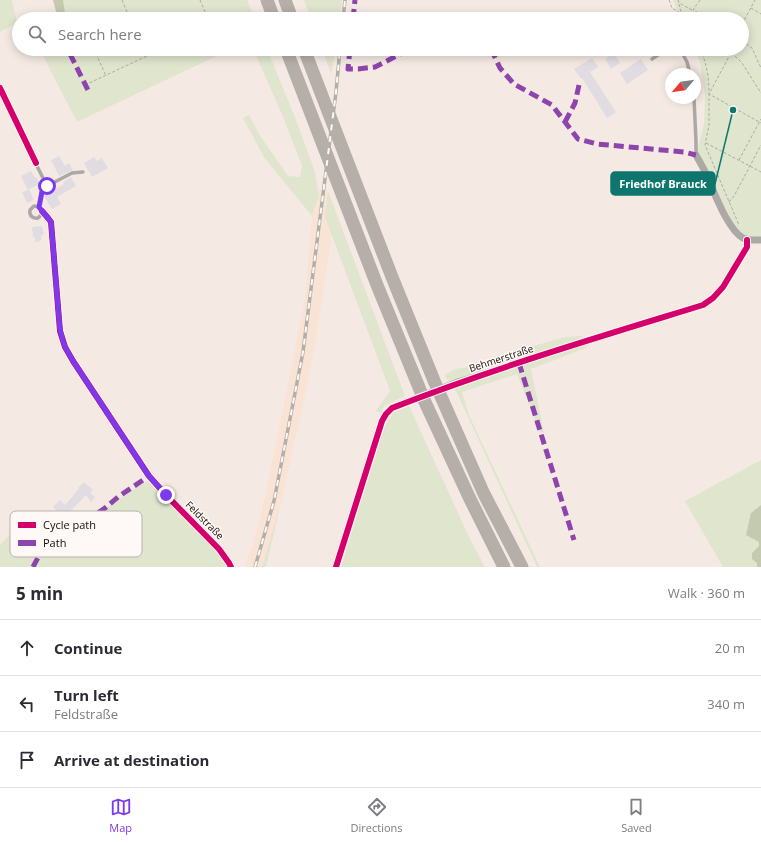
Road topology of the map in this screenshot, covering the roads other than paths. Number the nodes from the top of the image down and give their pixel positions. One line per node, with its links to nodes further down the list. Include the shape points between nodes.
1 (267, 0): 3 (highway)
2 (284, 0): 4 (highway)
3 (271, 12)
4 (289, 12)
5 (289, 56): 22 (highway, via 425,402)
6 (307, 56): 23 (highway, via 435,383 484,494)
7 (656, 56): 9 (lane)
8 (684, 56): 10 (lane)
9 (652, 59)
10 (688, 68)
11 (0, 88): 14 (street)
12 (694, 104): 13 (lane)
13 (696, 155): 18 (street, via 730,226)
14 (36, 163): 16 (lane)
15 (83, 172): 16 (lane, via 72,173)
16 (47, 186): 17 (lane, via 42,192)
17 (41, 209): 20 (street, Feldstraße, via 51,222 58,314 65,347 149,476 219,549)
18 (745, 239): 19 (street); 21 (street, Behmerstraße, bridge, via 746,246 742,256 723,288 703,305 458,382 392,408 382,421)
19 (761, 240)
20 (231, 567)
21 (336, 567)
22 (504, 567)
23 (522, 567)

